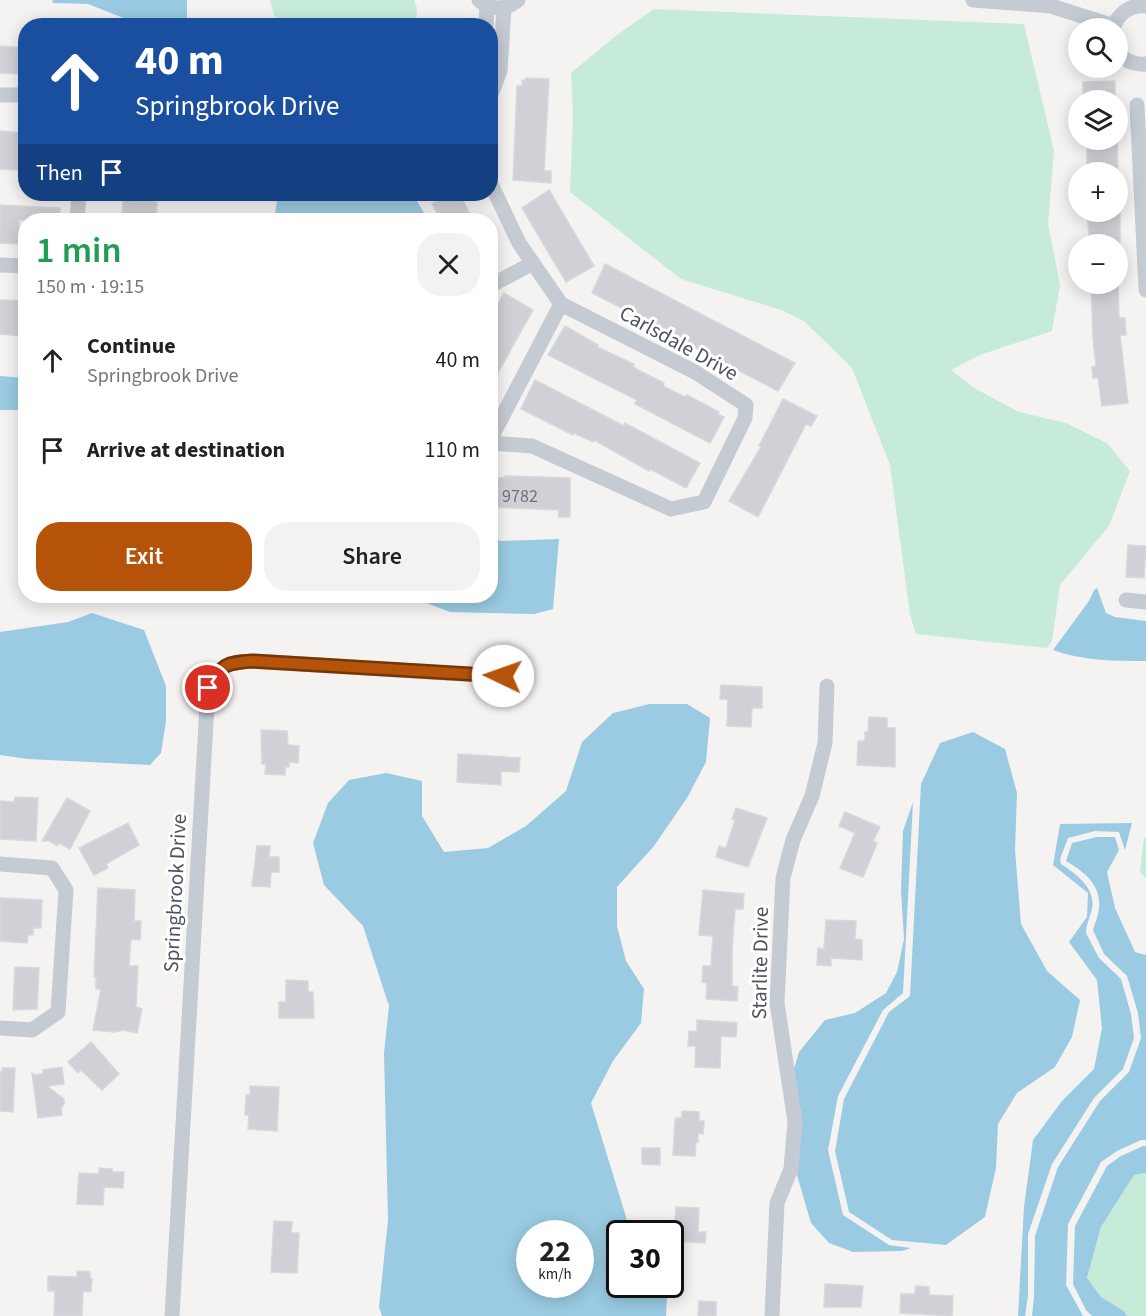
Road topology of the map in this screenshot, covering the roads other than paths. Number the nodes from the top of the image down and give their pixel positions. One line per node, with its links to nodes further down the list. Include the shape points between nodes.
1 (518, 0): 5 (street)
2 (974, 0): 7 (street, via 1051,6)
3 (483, 3): 5 (street); 6 (street)
4 (1142, 4): 8 (street)
5 (504, 8): 9 (street)
6 (485, 18)
7 (1087, 18)
8 (1118, 18)
9 (498, 41)
10 (498, 62): 13 (street)
11 (1128, 62): 12 (street)
12 (1146, 64)
13 (498, 77)
14 (0, 95): 15 (street)
15 (18, 95)
16 (1137, 105): 18 (street)
17 (498, 199): 19 (street, Carlsdale Drive)
18 (1145, 229): 23 (street)
19 (533, 263): 22 (street); 24 (street, Carlsdale Drive)
20 (0, 265): 21 (street)
21 (18, 266)
22 (498, 282)
23 (1146, 290)
24 (561, 304): 25 (street); 26 (street, Carlsdale Drive, via 695,372 746,405 745,418 704,502 671,509 532,446)
25 (498, 426)
26 (498, 443)
27 (1126, 600): 28 (street)
28 (1146, 602)
29 (526, 678): 33 (street, Springbrook Drive, via 252,661 226,664 208,688)
30 (827, 686): 34 (street, Starlite Drive, via 825,743 812,796 793,840 783,878 777,1003 795,1122 791,1169 777,1203)
31 (0, 864): 32 (street, via 52,868 66,890 58,1012 32,1030)
32 (0, 1028)
33 (172, 1316)
34 (772, 1316)

